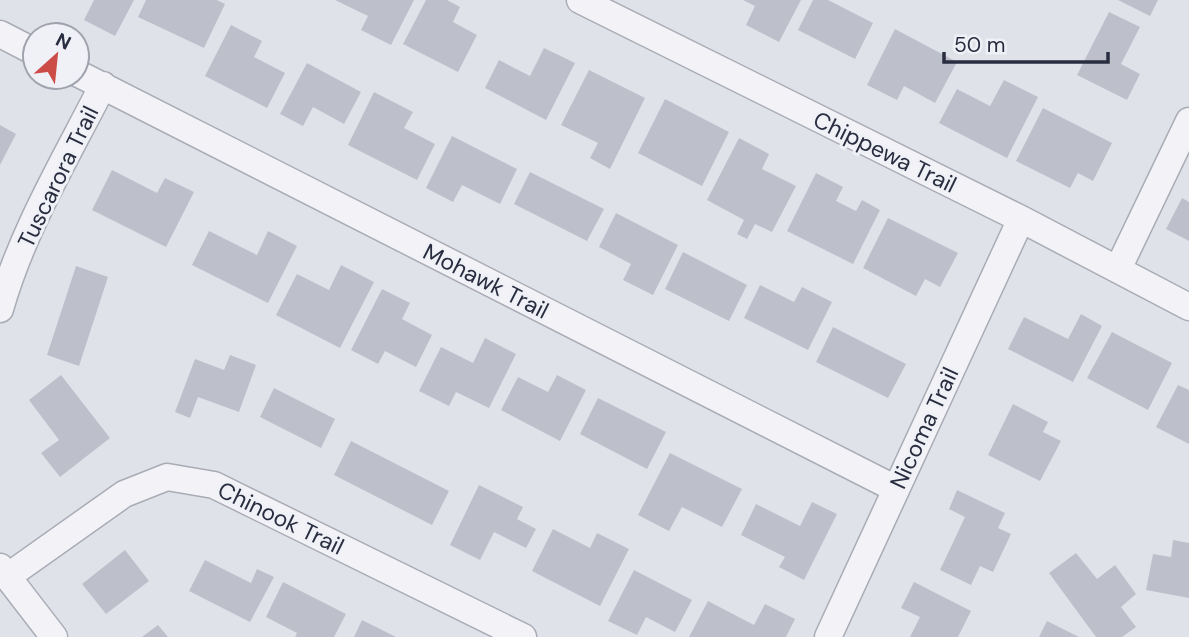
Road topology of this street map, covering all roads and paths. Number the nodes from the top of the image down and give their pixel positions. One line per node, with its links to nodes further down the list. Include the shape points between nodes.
1 (580, 0): 7 (street, Chippewa Trail)
2 (0, 34): 3 (street)
3 (21, 45)
4 (91, 79): 5 (street, Mohawk Trail)
5 (103, 85): 10 (street, Tuscarora Trail, via 40,208); 11 (street, Mohawk Trail)
6 (1189, 121): 8 (street)
7 (1021, 219): 8 (street, Chippewa Trail); 11 (street, Nicoma Trail)
8 (1118, 269): 9 (street, Chippewa Trail)
9 (1189, 307)
10 (0, 309)
11 (896, 489): 15 (street, Nicoma Trail)
12 (4, 572): 13 (street); 14 (street, Chinook Trail, via 124,494 167,477 214,485)
13 (54, 637)
14 (523, 637)
15 (828, 637)

